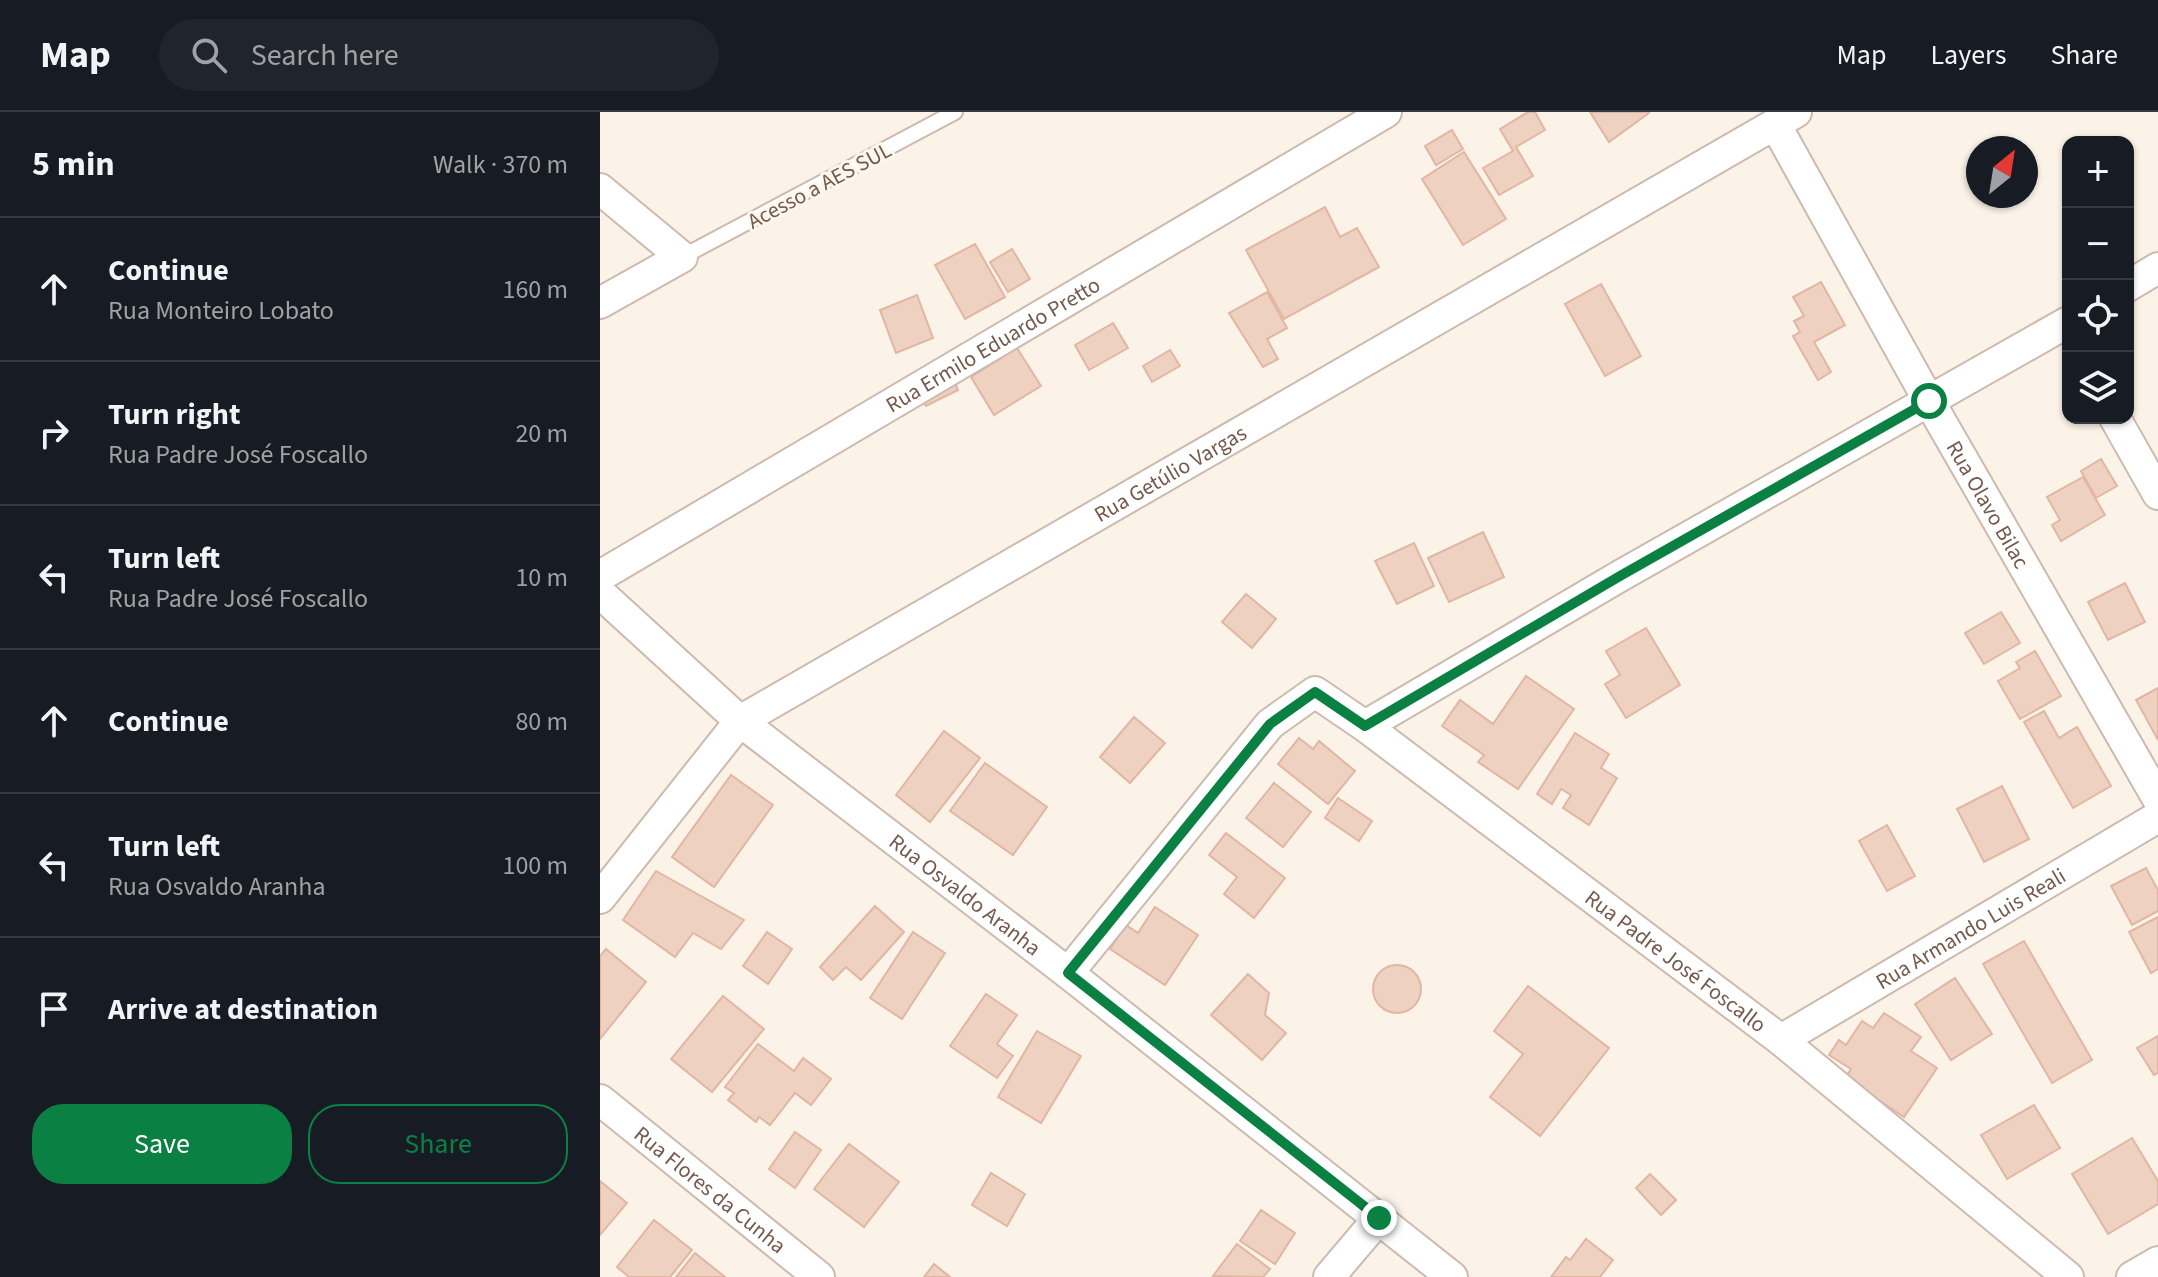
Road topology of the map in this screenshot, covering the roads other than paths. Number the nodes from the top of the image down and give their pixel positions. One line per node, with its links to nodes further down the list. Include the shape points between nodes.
1 (955, 112): 5 (lane, Acesso a AES SUL)
2 (1386, 112): 13 (street, Rua Ermilo Eduardo Pretto)
3 (1785, 118): 10 (street, Rua Olavo Bilac); 15 (street, Rua Getúlio Vargas)
4 (600, 189): 5 (street)
5 (682, 257): 8 (street)
6 (2158, 268): 7 (street)
7 (2134, 282)
8 (600, 303)
9 (2062, 330): 10 (street)
10 (1929, 401): 16 (street); 17 (street, Rua Olavo Bilac)
11 (2118, 424): 12 (street)
12 (2158, 494)
13 (600, 576)
14 (600, 593): 15 (street, Rua Osvaldo Aranha)
15 (740, 721): 19 (street, Rua Getúlio Vargas); 20 (street, Rua Osvaldo Aranha)
16 (1365, 726): 20 (street, Rua Padre José Foscallo, via 1315,692 1270,724); 21 (street, Rua Padre José Foscallo)
17 (2158, 799)
18 (2158, 817): 21 (street, Rua Armando Luis Reali)
19 (600, 898)
20 (1068, 973): 23 (street, Rua Osvaldo Aranha)
21 (1781, 1040): 28 (street, Rua Padre José Foscallo)
22 (600, 1100): 25 (street, Rua Flores da Cunha)
23 (1379, 1218): 26 (street); 27 (street, Rua Osvaldo Aranha)
24 (2158, 1262): 29 (street)
25 (819, 1277)
26 (1329, 1277)
27 (1452, 1277)
28 (2068, 1277)
29 (2132, 1277)

